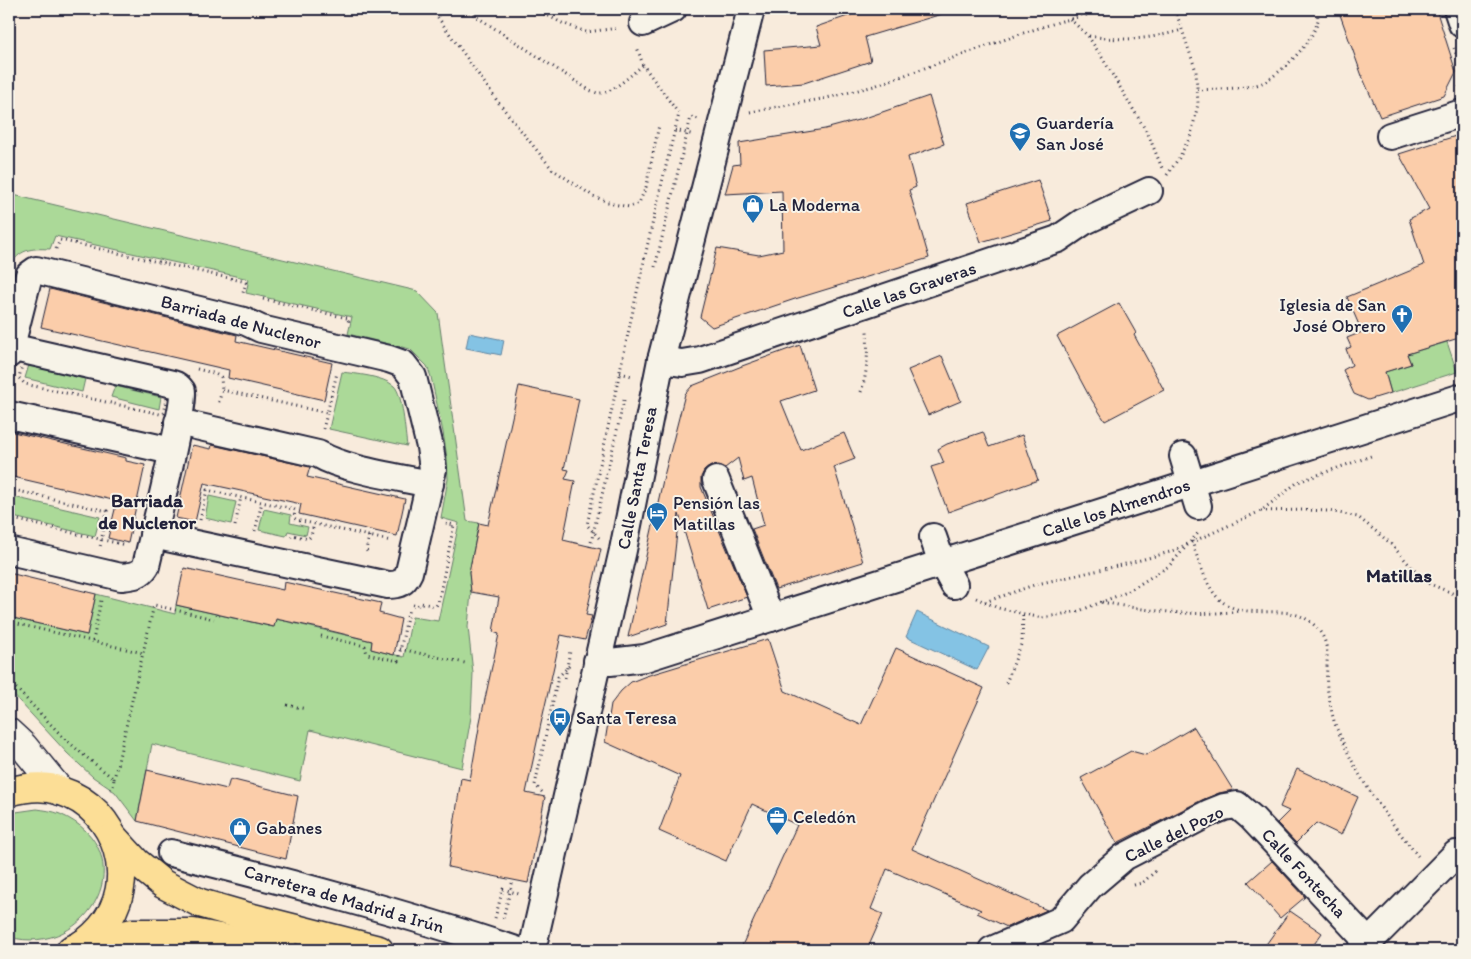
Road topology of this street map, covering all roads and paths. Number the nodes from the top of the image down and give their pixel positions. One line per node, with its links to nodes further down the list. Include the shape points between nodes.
1 (432, 9): 19 (path, via 498,102 552,169 593,196 622,206 638,203 646,187)
2 (465, 9): 15 (path, via 589,90 601,93 609,90)
3 (535, 9): 11 (path, via 586,32)
4 (673, 9): 11 (street)
5 (751, 9): 26 (street, Calle Santa Teresa)
6 (1097, 9): 10 (path)
7 (1175, 9): 12 (path)
8 (1317, 9): 16 (path, via 1318,21 1306,45 1289,63 1262,83)
9 (1457, 9): 13 (street)
10 (1070, 19): 14 (path); 18 (path, via 874,86)
11 (636, 25): 15 (path)
12 (1182, 30): 14 (path, via 1146,39); 16 (path, via 1196,71)
13 (1457, 33): 17 (path)
14 (1088, 36): 16 (path, via 1148,134 1166,177 1191,135 1198,104)
15 (643, 65): 52 (path, via 679,114 638,284 587,525)
16 (1197, 90)
17 (1460, 101): 20 (street)
18 (748, 113)
19 (659, 125)
20 (1390, 136)
21 (1149, 191): 24 (street, Calle las Graveras, via 1083,222 1058,239)
22 (51, 253): 23 (path, via 56,252 60,240 242,281 246,283)
23 (244, 293)
24 (863, 317): 26 (street, Calle las Graveras, via 700,360 682,363); 29 (path, via 868,350)
25 (10, 350): 32 (street, Barriada de Nuclenor, via 177,385 182,391); 36 (street, Barriada de Nuclenor, via 29,276 36,270 389,359 402,364 413,377 430,447 433,469)
26 (661, 360): 70 (street, Calle Santa Teresa)
27 (338, 365): 28 (path, via 327,413)
28 (222, 390)
29 (861, 392)
30 (1462, 397): 39 (street, Calle los Almendros)
31 (9, 415): 33 (street)
32 (178, 422): 33 (street, Barriada de Nuclenor); 36 (street)
33 (172, 451): 49 (street, Barriada de Nuclenor)
34 (1183, 456): 39 (street)
35 (716, 480): 64 (street)
36 (430, 484): 49 (street, Barriada de Nuclenor, via 409,572 406,580 398,585)
37 (9, 488): 48 (path, via 107,511)
38 (207, 490): 40 (path)
39 (1195, 495): 50 (path, via 1199,532); 56 (street, Calle los Almendros)
40 (242, 497): 41 (path); 44 (path)
41 (262, 502): 45 (path); 46 (path, via 295,510 294,518 297,520)
42 (1261, 511): 57 (path, via 1329,511 1358,517 1389,542 1425,582)
43 (9, 518): 48 (path)
44 (234, 529)
45 (255, 534)
46 (369, 536): 51 (path); 55 (path, via 366,550)
47 (933, 537): 56 (street)
48 (102, 540): 49 (path); 54 (path)
49 (143, 540): 53 (street, Barriada de Nuclenor, via 146,566 135,576 121,577)
50 (1192, 541): 59 (path, via 1169,566 1127,592); 61 (path, via 1204,575 1219,599)
51 (399, 543)
52 (602, 544)
53 (9, 551)
54 (98, 552)
55 (376, 555)
56 (948, 574): 62 (path, via 963,593 998,608); 64 (street, Calle los Almendros)
57 (1462, 597)
58 (101, 599): 67 (path)
59 (1102, 602): 61 (path, via 1142,610); 62 (path, via 1079,611 1042,618)
60 (410, 605): 68 (path)
61 (1240, 611): 85 (path, via 1289,612 1308,618 1322,636 1334,723 1351,760 1390,820)
62 (1023, 613): 73 (path, via 1022,642)
63 (214, 618): 69 (path, via 154,605)
64 (771, 618): 70 (street, Calle los Almendros, via 644,658)
65 (9, 622): 67 (path)
66 (321, 636): 68 (path, via 365,646 366,654 398,661)
67 (93, 641): 69 (path)
68 (400, 649): 71 (path)
69 (143, 653): 77 (path)
70 (597, 661): 94 (street, Calle Santa Teresa)
71 (465, 663)
72 (9, 681): 77 (path, via 72,744)
73 (1006, 683)
74 (287, 705): 75 (path)
75 (306, 709)
76 (9, 733): 78 (main road)
77 (114, 779): 80 (path)
78 (60, 791): 79 (highway, via 42,787); 82 (highway, via 92,808)
79 (9, 792)
80 (108, 793)
81 (1237, 805): 90 (street, Calle Fontecha); 95 (street, Calle del Pozo, via 1224,807 1124,857 1090,886 1061,920)
82 (114, 837): 91 (highway, via 121,866 118,896 105,923); 93 (highway, via 136,862 163,884 200,903)
83 (171, 853): 89 (street, Carretera de Madrid a Irún)
84 (1456, 854): 85 (street, Calle Fontecha)
85 (1433, 875): 90 (street, Calle Fontecha)
86 (513, 880): 87 (path)
87 (510, 891): 88 (path); 89 (path); 89 (path, via 504,889)
88 (528, 896)
89 (502, 938)
90 (1365, 946)
91 (76, 948): 92 (highway, via 133,933 193,933)
92 (283, 950)
93 (379, 950)
94 (532, 950)
95 (992, 950)

